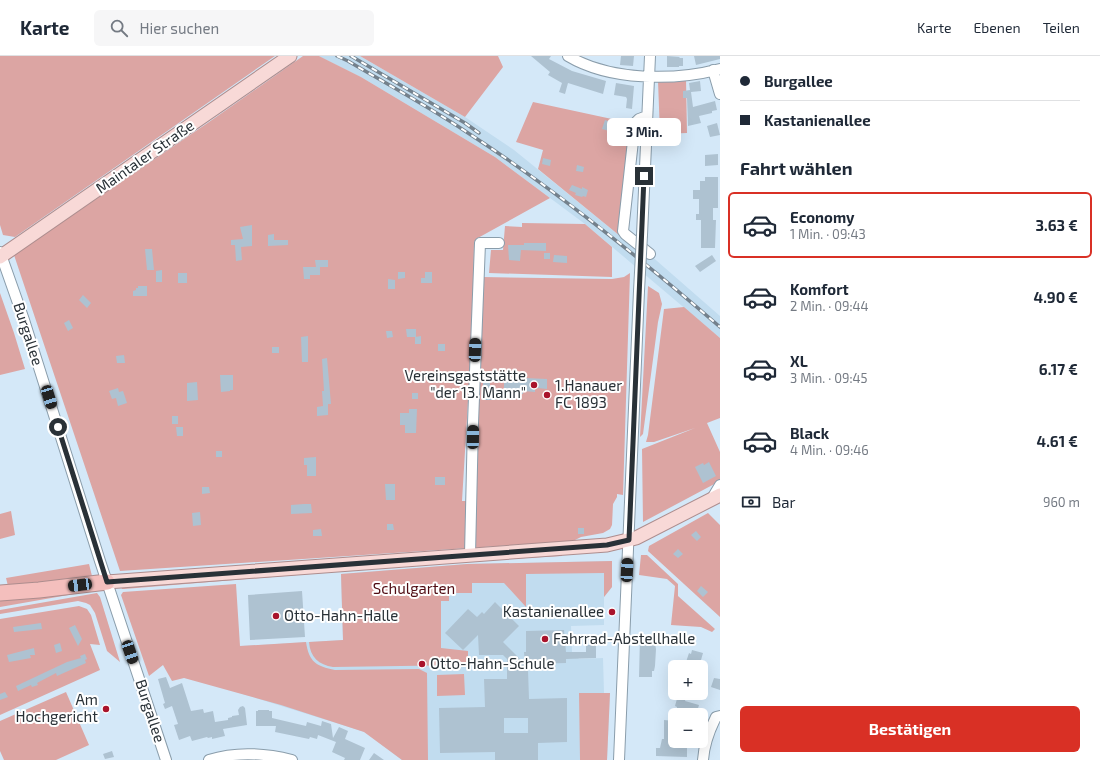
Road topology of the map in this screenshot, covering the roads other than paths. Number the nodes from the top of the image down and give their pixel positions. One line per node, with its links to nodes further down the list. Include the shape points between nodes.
1 (568, 56): 5 (street, via 604,70)
2 (650, 56): 5 (street)
3 (288, 57): 10 (main road, Maintaler Straße)
4 (717, 69): 5 (street, via 677,76); 6 (street)
5 (649, 77): 7 (street)
6 (720, 94)
7 (647, 116): 9 (street, via 635,123 623,231); 13 (street, bridge)
8 (499, 243): 14 (street, via 480,243)
9 (650, 254)
10 (0, 255): 15 (street, Burgallee, via 33,346)
11 (720, 485): 12 (street)
12 (715, 498): 13 (main road)
13 (629, 540): 14 (main road, via 607,545); 24 (street)
14 (470, 554): 15 (main road)
15 (107, 582): 17 (highway); 21 (street, Burgallee)
16 (0, 590): 17 (highway)
17 (39, 590): 18 (highway)
18 (0, 593)
19 (718, 717): 25 (street, via 705,742)
20 (277, 758): 22 (street, via 260,754 242,754); 23 (street)
21 (166, 760)
22 (209, 760)
23 (292, 760)
24 (619, 760)
25 (703, 760)

